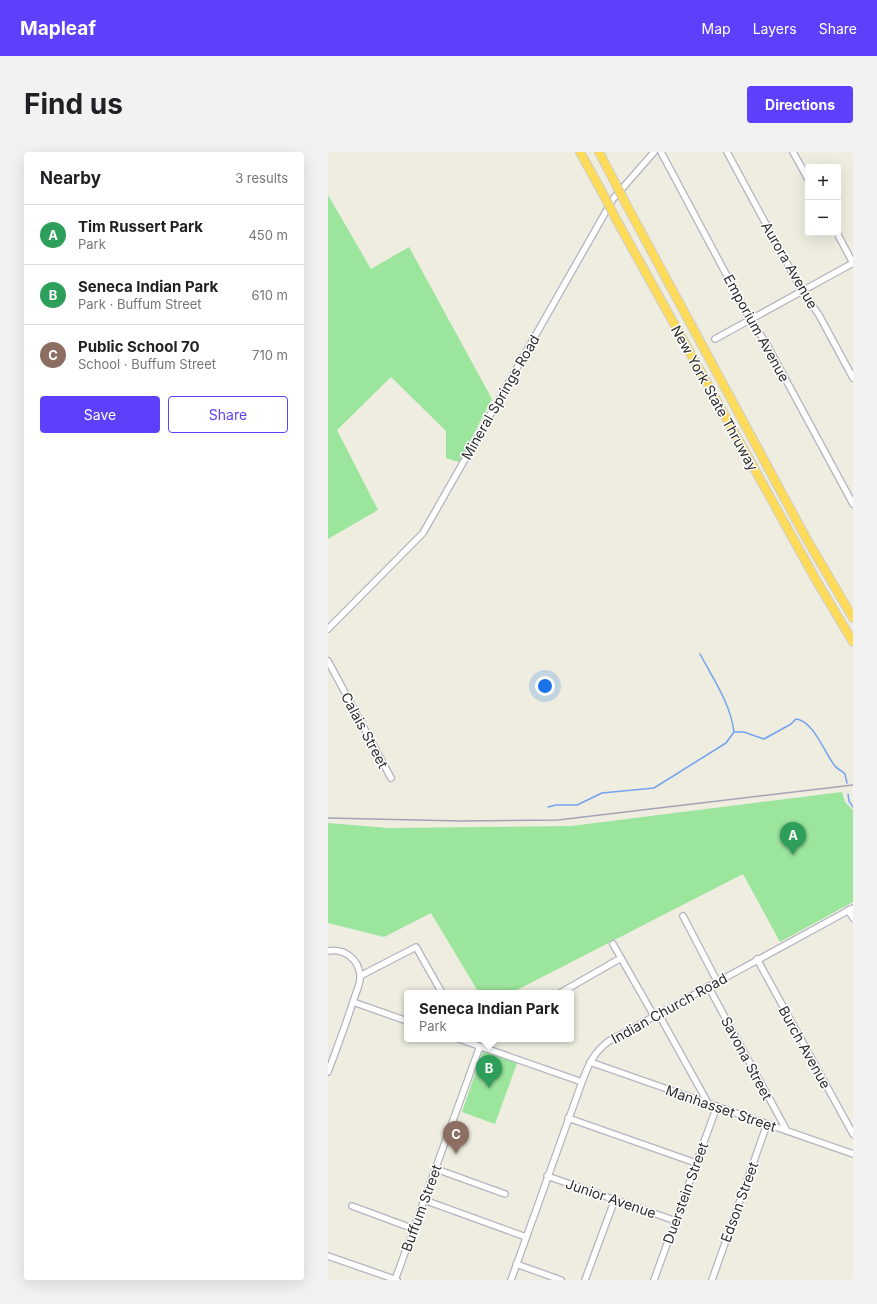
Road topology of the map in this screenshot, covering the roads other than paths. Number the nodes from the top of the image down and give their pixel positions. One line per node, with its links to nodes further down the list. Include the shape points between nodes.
1 (580, 152): 18 (highway, New York State Thruway, bridge, via 812,573)
2 (599, 152): 16 (highway, New York State Thruway, bridge, via 806,538)
3 (654, 152): 17 (street, Mineral Springs Road, via 613,199 423,532)
4 (661, 152): 11 (street, Emporium Avenue)
5 (727, 152): 10 (street, Aurora Avenue)
6 (793, 152): 7 (street)
7 (805, 174)
8 (839, 236): 9 (street)
9 (853, 263): 10 (street)
10 (802, 291): 11 (street); 13 (street, Aurora Avenue, via 819,315)
11 (750, 319): 12 (street); 14 (street, Emporium Avenue, via 766,343)
12 (715, 339)
13 (853, 378)
14 (851, 496): 15 (street, Emporium Avenue)
15 (853, 504)
16 (853, 618)
17 (328, 629)
18 (853, 642)
19 (328, 661): 20 (street, Calais Street)
20 (391, 778)
21 (851, 909): 23 (street); 27 (street, Indian Church Road)
22 (683, 916): 29 (street)
23 (853, 918)
24 (613, 944): 26 (street)
25 (328, 951): 28 (street, via 346,953 357,964)
26 (621, 958): 32 (street); 34 (street)
27 (757, 959): 29 (street, Indian Church Road); 46 (street, Burch Avenue)
28 (360, 976): 31 (street, via 416,947); 33 (street)
29 (717, 981): 30 (street, Indian Church Road)
30 (708, 986): 34 (street, Indian Church Road); 45 (street, Savona Street)
31 (440, 990)
32 (565, 990)
33 (353, 1002): 35 (street); 39 (street)
34 (656, 1014): 38 (street, Indian Church Road, via 609,1040); 41 (street)
35 (404, 1020)
36 (468, 1042): 37 (street)
37 (480, 1046): 40 (street); 49 (street, Buffum Street)
38 (590, 1062): 40 (street, Indian Church Road); 41 (street, Manhasset Street)
39 (328, 1072)
40 (582, 1082): 43 (street, Indian Church Road)
41 (708, 1103): 42 (street, Manhasset Street)
42 (717, 1106): 44 (street, Manhasset Street); 48 (street, Duerstein Street)
43 (568, 1118): 48 (street); 50 (street, Indian Church Road)
44 (767, 1124): 45 (street, Manhasset Street); 65 (street, Edson Street)
45 (787, 1131): 47 (street, Manhasset Street)
46 (853, 1134)
47 (853, 1154)
48 (696, 1163): 55 (street, Duerstein Street)
49 (436, 1169): 51 (street); 52 (street, Buffum Street)
50 (547, 1176): 53 (street, Junior Avenue); 57 (street, Indian Church Road)
51 (505, 1194)
52 (424, 1200): 56 (street, Buffum Street); 57 (street)
53 (614, 1200): 55 (street, Junior Avenue); 63 (street)
54 (352, 1206): 56 (street)
55 (676, 1221): 64 (street, Duerstein Street)
56 (414, 1229): 60 (street, Buffum Street)
57 (526, 1237): 59 (street, Indian Church Road)
58 (328, 1256): 60 (street)
59 (516, 1264): 61 (street, Indian Church Road); 62 (street)
60 (396, 1280)
61 (511, 1280)
62 (561, 1280)
63 (586, 1280)
64 (654, 1280)
65 (712, 1280)

